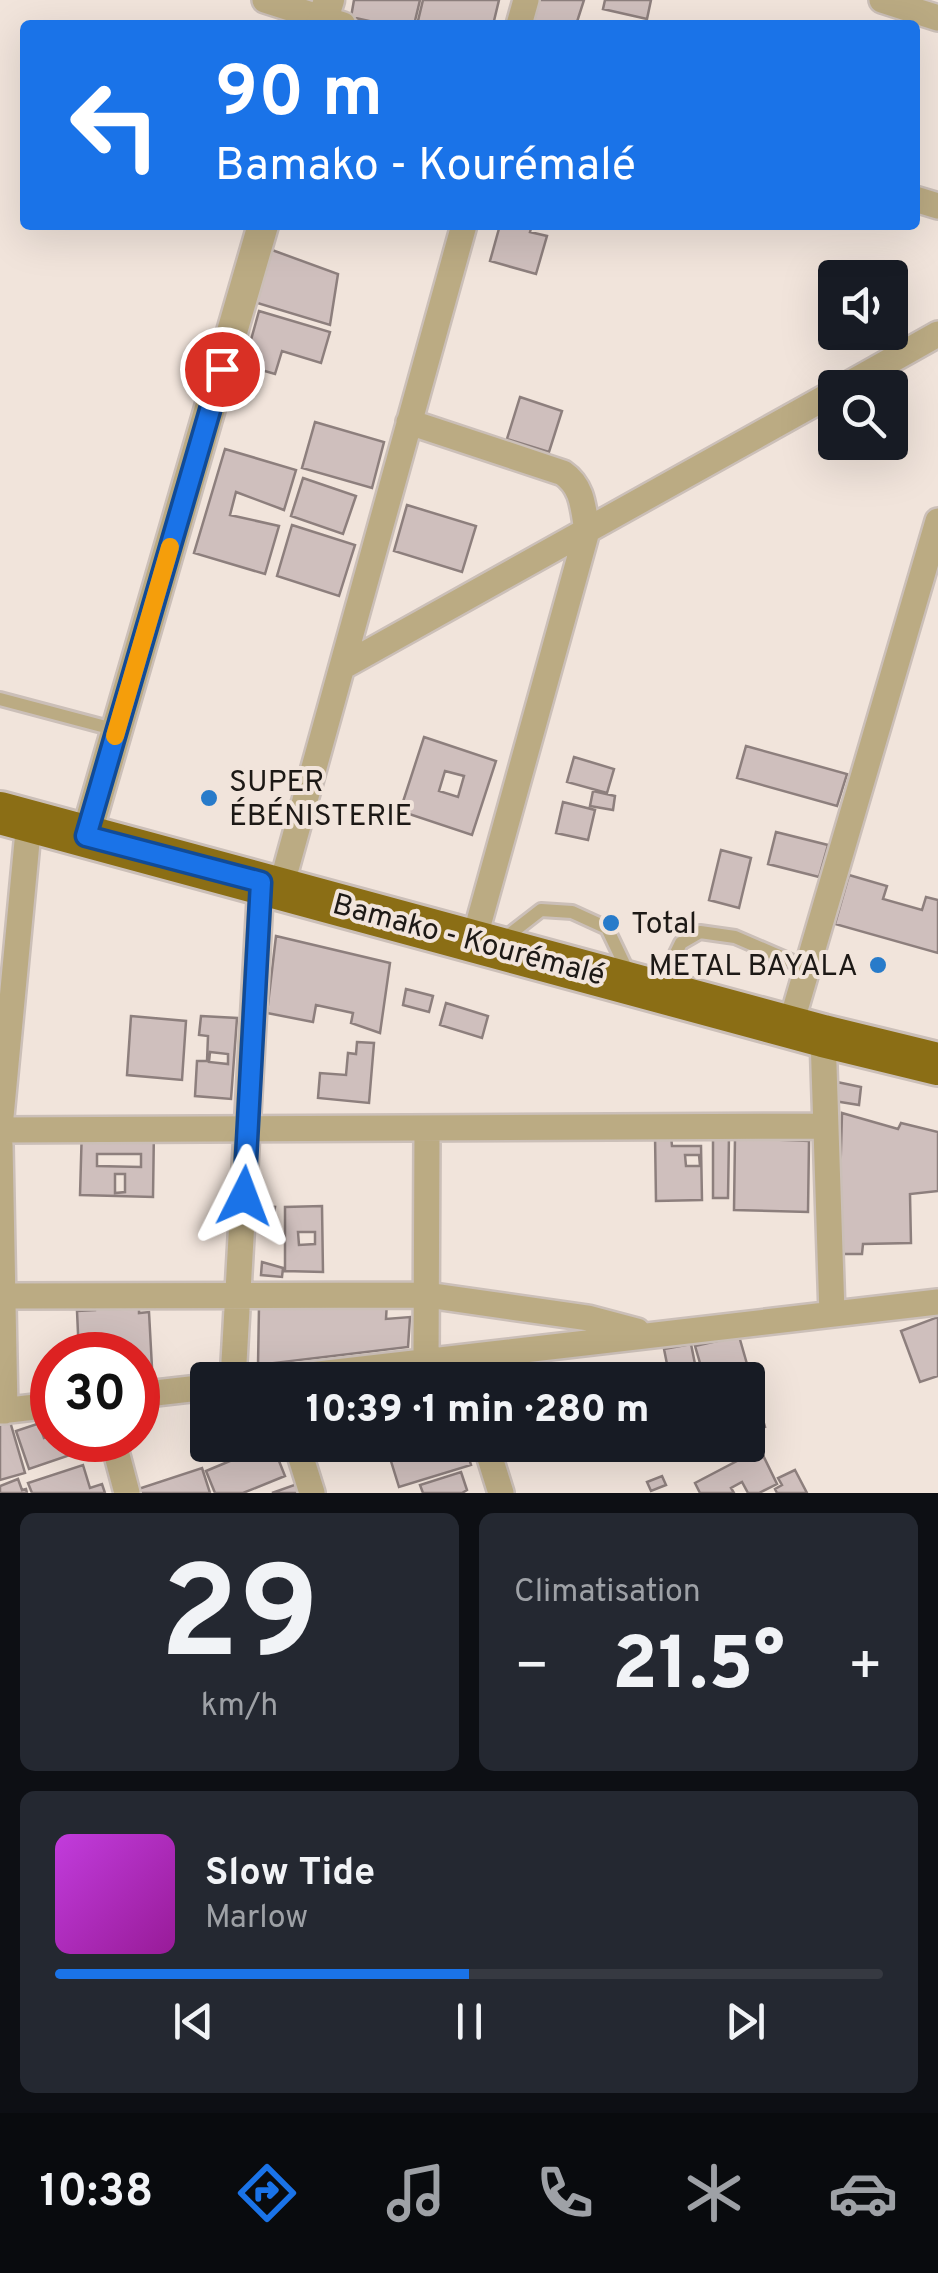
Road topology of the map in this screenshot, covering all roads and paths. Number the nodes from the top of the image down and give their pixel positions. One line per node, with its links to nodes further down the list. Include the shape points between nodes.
1 (265, 0): 3 (street)
2 (882, 0): 4 (street)
3 (329, 17)
4 (938, 18)
5 (262, 230): 15 (street)
6 (463, 230): 10 (street)
7 (938, 334): 8 (street)
8 (874, 370)
9 (818, 402): 12 (street)
10 (409, 422): 12 (street, via 563,473 580,492); 13 (street)
11 (938, 521): 20 (street)
12 (587, 531): 13 (street); 19 (street)
13 (342, 667): 18 (street)
14 (0, 699): 15 (lane)
15 (116, 730): 17 (street)
16 (14, 816): 17 (highway, Bamako - Kourémalé); 25 (street)
17 (86, 836): 18 (highway, Bamako - Kourémalé)
18 (271, 884): 19 (highway, Bamako - Kourémalé); 27 (street)
19 (485, 943): 21 (highway, Bamako - Kourémalé)
20 (808, 968): 21 (lane, via 735,938 700,932); 22 (street)
21 (646, 987): 22 (highway, Bamako - Kourémalé)
22 (807, 1032): 23 (highway, Bamako - Kourémalé); 24 (street)
23 (938, 1064)
24 (826, 1126): 26 (street); 33 (street)
25 (0, 1128): 27 (street)
26 (427, 1130): 27 (street); 29 (street)
27 (248, 1131): 30 (street)
28 (0, 1145): 31 (street)
29 (427, 1294): 30 (street); 34 (street, via 588,1318); 36 (street)
30 (238, 1295): 31 (street); 35 (street)
31 (2, 1296): 41 (street)
32 (938, 1302): 33 (street)
33 (832, 1314): 34 (street)
34 (651, 1336): 37 (street)
35 (234, 1362)
36 (426, 1362)
37 (502, 1362)
38 (190, 1389): 39 (street)
39 (160, 1392)
40 (30, 1408): 41 (street)
41 (2, 1411)
42 (118, 1462): 45 (street)
43 (303, 1462): 46 (street)
44 (492, 1462): 47 (street)
45 (127, 1493)
46 (312, 1493)
47 (502, 1493)

